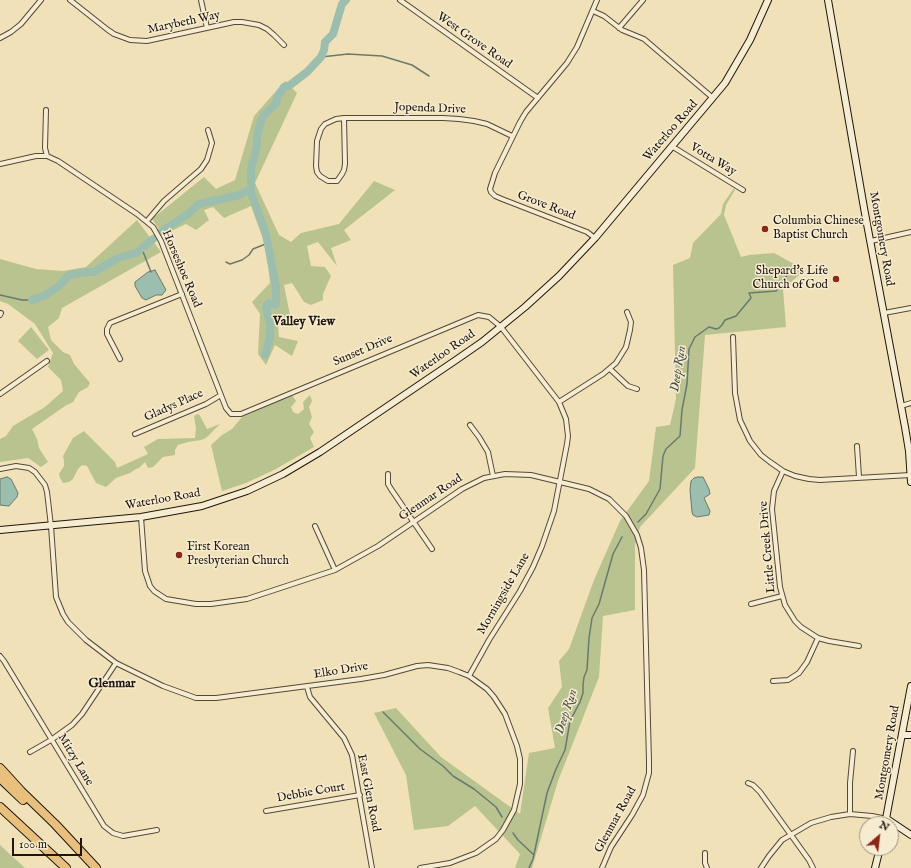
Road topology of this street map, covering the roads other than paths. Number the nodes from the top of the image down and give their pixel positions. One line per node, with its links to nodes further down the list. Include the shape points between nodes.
1 (41, 0): 14 (street, via 20,24)
2 (70, 0): 12 (street, Marybeth Way, via 108,30 130,40 147,41)
3 (201, 0): 12 (street)
4 (400, 0): 16 (street, West Grove Road)
5 (597, 0): 11 (street)
6 (643, 0): 13 (street)
7 (768, 0): 17 (main road, Waterloo Road, via 742,56)
8 (824, 0): 10 (main road)
9 (828, 0): 10 (main road, Montgomery Road)
10 (829, 9): 29 (main road, Montgomery Road)
11 (592, 11): 13 (street, via 604,16); 16 (street, via 577,47)
12 (207, 28): 15 (street, Marybeth Way, via 234,22 251,23 267,29)
13 (619, 28): 17 (street, via 644,39)
14 (0, 38)
15 (284, 45)
16 (538, 98): 21 (street)
17 (714, 98): 22 (main road, Waterloo Road)
18 (46, 110): 23 (street)
19 (344, 118): 19 (street, Jopenda Drive, via 326,124 317,141 317,172 328,181 336,181 344,170); 21 (street, Jopenda Drive, via 459,119 486,124)
20 (208, 130): 26 (street, via 212,144 202,169 164,201)
21 (512, 136): 28 (street, Grove Road, via 491,184 491,192)
22 (673, 147): 25 (street, Votta Way); 28 (main road, Waterloo Road)
23 (47, 156): 24 (street); 26 (street, Horseshoe Road)
24 (0, 164)
25 (743, 190)
26 (147, 221): 30 (street, Horseshoe Road, via 157,234)
27 (911, 232): 29 (street)
28 (595, 238): 34 (main road, Waterloo Road, via 559,276)
29 (871, 241): 33 (main road, Montgomery Road)
30 (182, 294): 36 (street, via 110,323 107,334); 41 (street, Horseshoe Road)
31 (911, 308): 33 (street)
32 (627, 312): 38 (street, via 631,322 628,338 621,355)
33 (884, 313): 44 (main road, Montgomery Road)
34 (501, 327): 42 (street, Morningside Lane); 45 (street, Sunset Drive, via 489,317 478,315 241,414); 57 (main road, Waterloo Road, via 320,452 283,474 246,491 202,506)
35 (733, 337): 50 (street, via 736,399 740,420 755,448)
36 (120, 359)
37 (47, 361): 40 (street)
38 (610, 369): 39 (street, via 628,386); 42 (street)
39 (637, 389)
40 (0, 394)
41 (221, 395): 45 (street, Horseshoe Road); 47 (street, Gladys Place, via 206,404)
42 (559, 402): 55 (street, Morningside Lane, via 566,419 568,436)
43 (911, 403): 44 (street)
44 (901, 406): 52 (main road, Montgomery Road)
45 (231, 414)
46 (470, 426): 53 (street, via 488,452)
47 (135, 434)
48 (857, 446): 54 (street)
49 (0, 469): 59 (street, Elko Drive, via 22,466 36,472 45,484)
50 (783, 471): 54 (street, via 809,479); 64 (street, Little Creek Drive, via 774,491 772,509)
51 (388, 474): 58 (street, via 388,484)
52 (911, 475): 54 (street); 56 (main road, Montgomery Road)
53 (493, 476): 55 (street, Glenmar Road, via 531,475); 58 (street, Glenmar Road, via 470,484)
54 (859, 477)
55 (560, 481): 70 (street, Morningside Lane, via 554,511 533,567); 98 (street, Glenmar Road, via 589,489 618,507 637,535 643,561 649,773 638,805 611,847)
56 (911, 482)
57 (141, 517): 59 (main road, Waterloo Road); 63 (street, Glenmar Road, via 147,579 154,592 166,599 196,604 230,602 247,599)
58 (414, 522): 62 (street); 63 (street, Glenmar Road)
59 (50, 526): 61 (main road, Waterloo Road); 69 (street, Elko Drive, via 56,597 63,614 82,637)
60 (315, 526): 63 (street)
61 (0, 530)
62 (432, 549)
63 (335, 570)
64 (782, 596): 65 (street); 66 (street, Little Creek Drive, via 785,606 795,620)
65 (751, 604)
66 (818, 638): 67 (street, Little Creek Drive); 71 (street, via 799,673 788,680)
67 (860, 646)
68 (0, 656): 76 (street, Mitzy Lane)
69 (116, 663): 73 (street, Elko Drive, via 163,686 196,698); 76 (street, via 76,720)
70 (469, 676): 73 (street, Elko Drive, via 448,668 428,666); 97 (street, Elko Drive, via 494,697 509,723 520,759 518,798 506,825 496,839 486,847 461,860)
71 (774, 681)
72 (911, 686): 75 (main road, Montgomery Road)
73 (307, 687): 82 (street, East Glen Road, via 310,697 339,730 348,747)
74 (911, 735): 75 (main road)
75 (903, 736): 87 (main road, Montgomery Road)
76 (51, 740): 78 (street); 89 (street, Mitzy Lane, via 99,820 108,830 123,836)
77 (853, 751): 85 (street)
78 (30, 752)
79 (0, 768): 95 (highway)
80 (0, 778): 95 (highway)
81 (748, 783): 90 (street, via 760,792)
82 (360, 794): 84 (street, Debbie Court); 96 (street, East Glen Road)
83 (0, 807): 94 (highway)
84 (266, 811)
85 (850, 814): 86 (street); 90 (street, via 822,819)
86 (872, 816)
87 (887, 816)
88 (899, 828): 91 (main road)
89 (157, 830)
90 (791, 834): 100 (street, via 782,840); 101 (street)
91 (911, 834)
92 (705, 853): 99 (street)
93 (878, 856): 102 (main road)
94 (66, 868)
95 (95, 868)
96 (372, 868)
97 (420, 868)
98 (602, 868)
99 (707, 868)
100 (761, 868)
101 (813, 868)
102 (875, 868)

